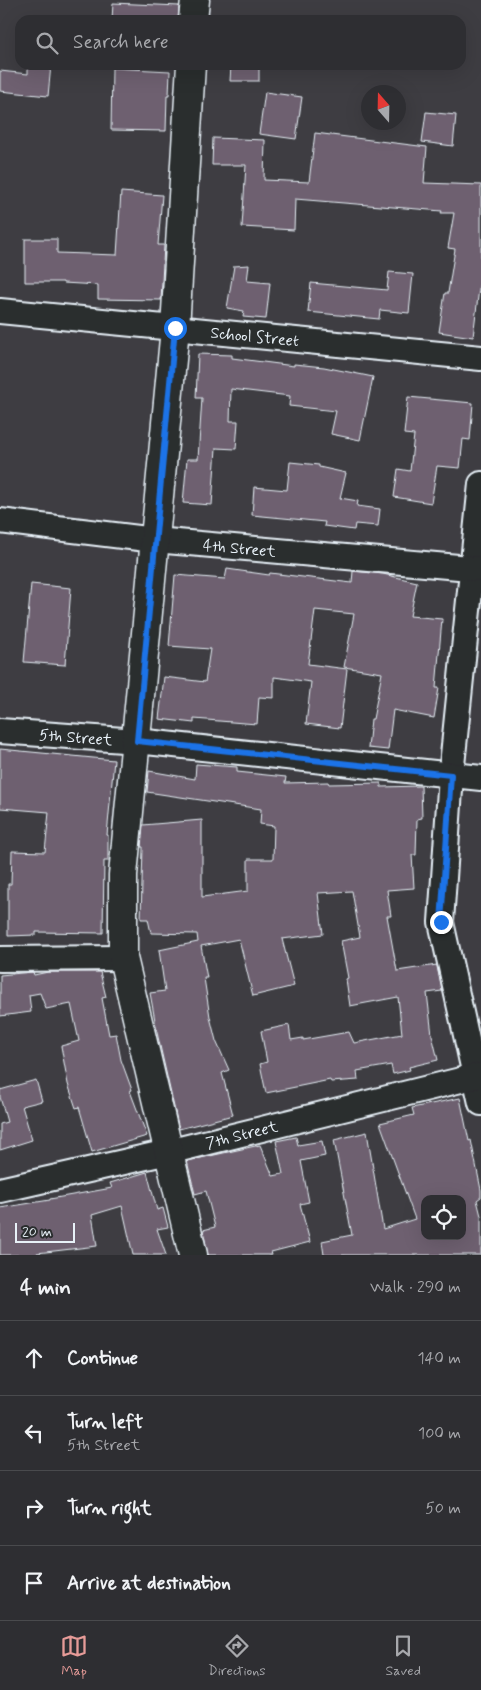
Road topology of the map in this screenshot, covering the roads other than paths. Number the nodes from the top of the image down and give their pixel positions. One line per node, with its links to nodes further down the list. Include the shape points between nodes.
1 (194, 0): 2 (main road)
2 (193, 15)
3 (191, 70): 5 (main road)
4 (0, 311): 5 (street, School Street)
5 (175, 328): 6 (street, School Street); 9 (main road)
6 (481, 358)
7 (481, 484): 10 (street)
8 (0, 521): 9 (street, 4th Street)
9 (155, 540): 10 (street, 4th Street); 12 (main road)
10 (477, 569): 13 (street)
11 (0, 730): 12 (street, 5th Street)
12 (137, 741): 13 (street, 5th Street); 15 (main road, via 123,875)
13 (451, 775): 14 (street, 5th Street); 17 (street, via 441,922)
14 (481, 778)
15 (123, 958): 16 (street); 19 (main road)
16 (0, 959)
17 (478, 1076): 18 (street); 19 (street, 7th Street)
18 (481, 1103)
19 (168, 1152): 20 (street, 7th Street); 21 (main road)
20 (0, 1190)
21 (193, 1255)

